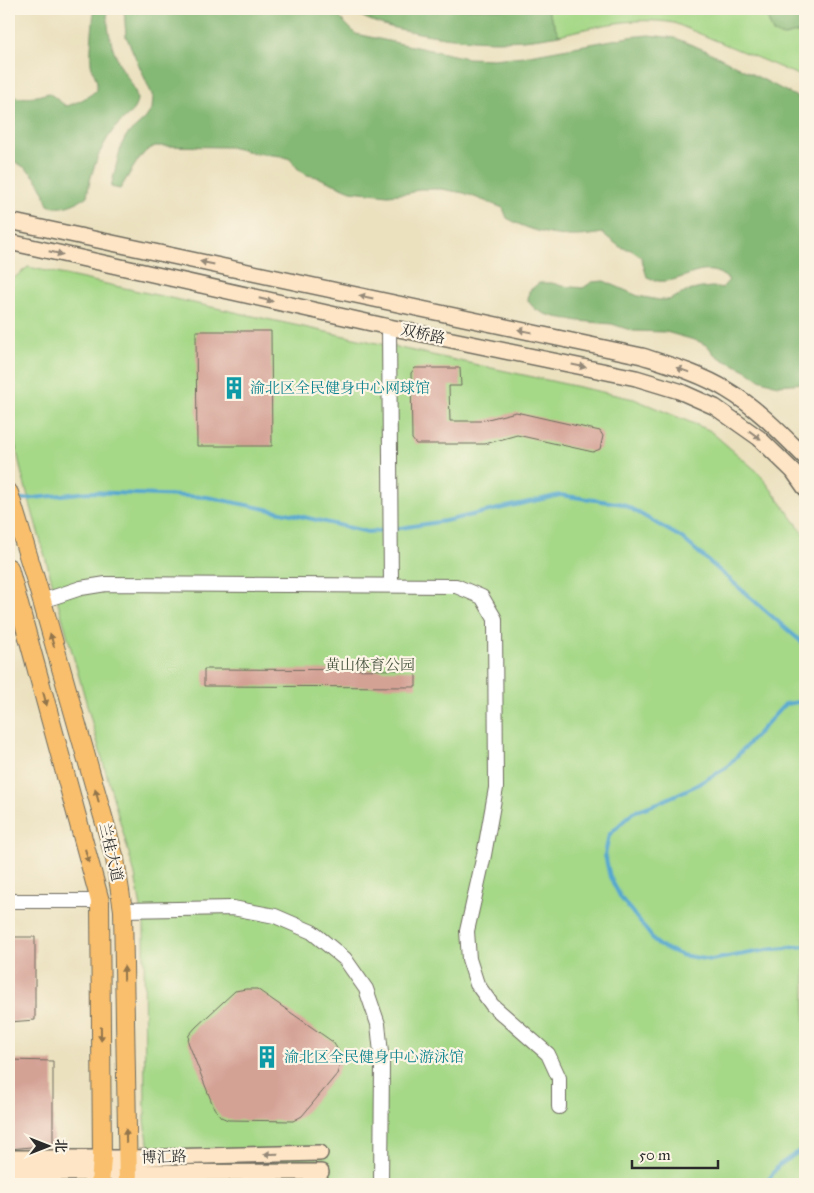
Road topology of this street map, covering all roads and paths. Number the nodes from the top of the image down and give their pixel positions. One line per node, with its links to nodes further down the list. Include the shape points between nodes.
1 (9, 221): 4 (main road, 双桥路, one-way to 1, via 771,424 727,390 689,372 642,356)
2 (9, 242): 3 (main road, 双桥路, one-way to 3)
3 (389, 327): 5 (main road, 双桥路, one-way to 5, via 636,378 679,391 715,408 760,438); 8 (street)
4 (805, 457)
5 (805, 488)
6 (9, 493): 9 (main road, 兰桂大道)
7 (9, 568): 10 (main road, 兰桂大道, one-way to 10)
8 (391, 585): 9 (street, via 106,584 80,588); 13 (street, via 456,586 482,597 495,619 496,788 467,931 469,959 477,984 492,1005 548,1054 559,1078)
9 (42, 602): 12 (main road, 兰桂大道, one-way to 9, via 114,859)
10 (100, 901): 11 (street); 16 (main road, 兰桂大道, one-way to 16)
11 (9, 902)
12 (123, 910): 17 (main road, 兰桂大道, one-way to 12); 20 (street, via 233,908 275,916 312,932 345,959 366,989 378,1024 382,1063)
13 (559, 1107)
14 (320, 1153): 17 (main road, 博汇路, one-way to 17)
15 (9, 1158): 16 (main road, 博汇路)
16 (101, 1172): 17 (main road, 博汇路); 19 (main road, 博汇路)
17 (128, 1172): 18 (main road, 博汇路)
18 (320, 1172)
19 (9, 1173)
20 (381, 1184)

